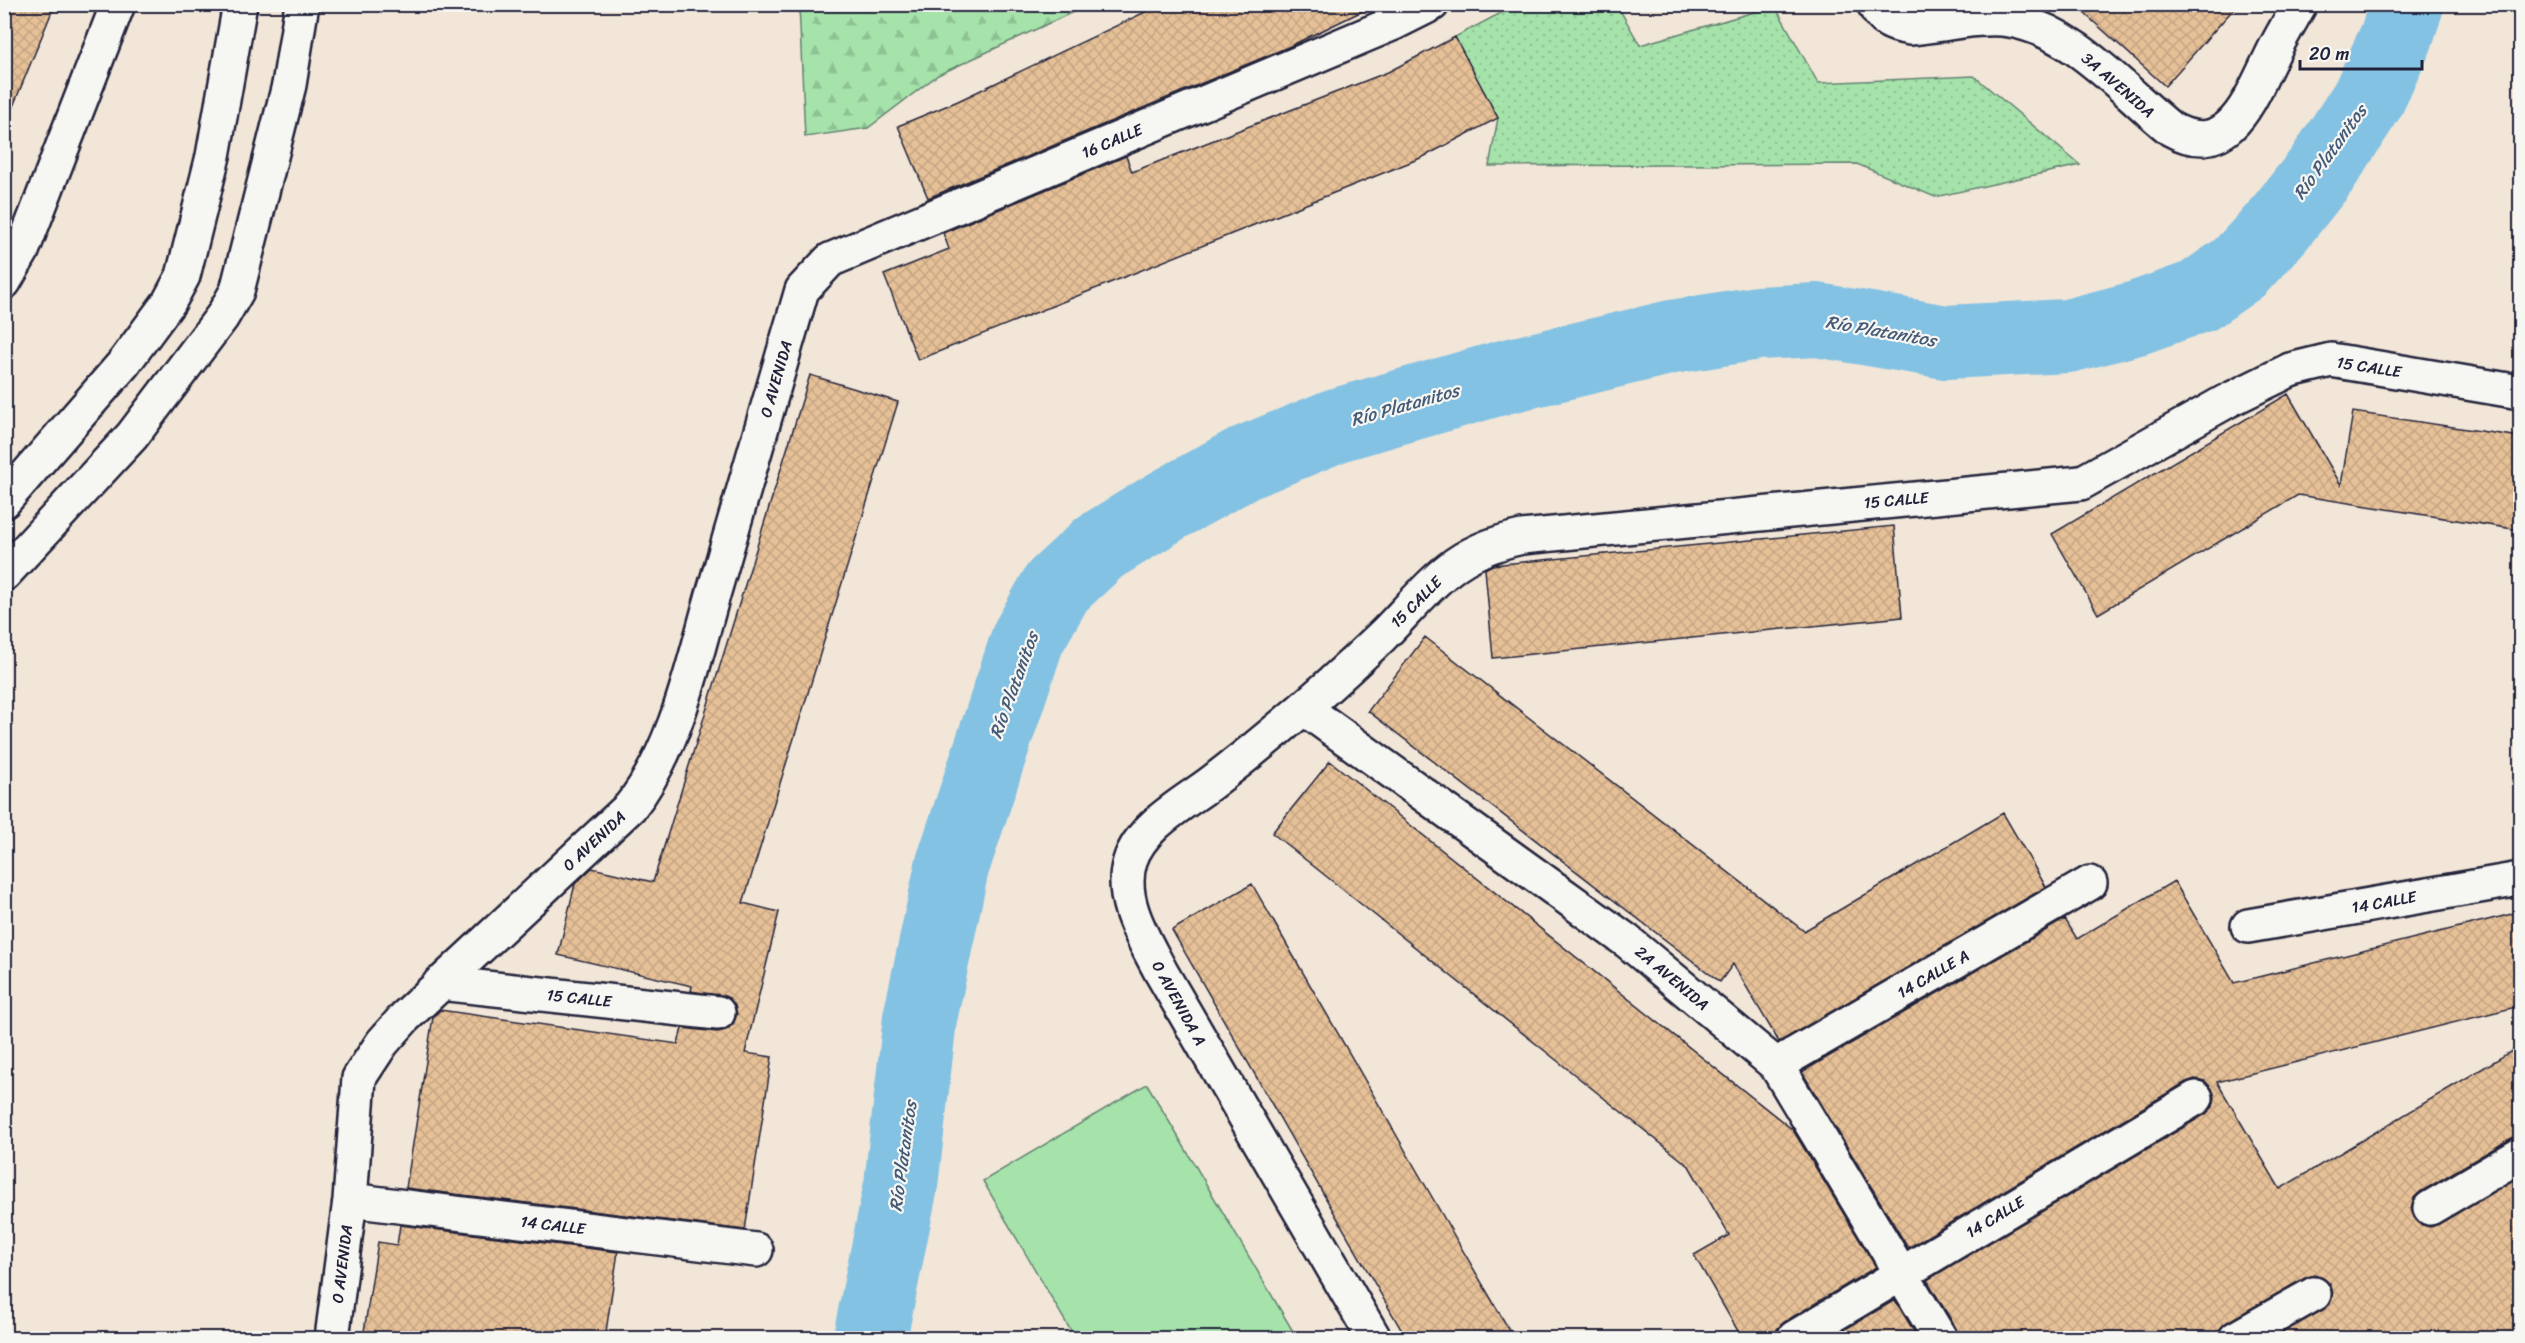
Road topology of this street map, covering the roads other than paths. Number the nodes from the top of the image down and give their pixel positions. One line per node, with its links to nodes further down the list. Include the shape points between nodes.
1 (118, 4): 9 (street, via 22,251)
2 (240, 4): 12 (street, via 213,156 183,276 169,302 124,363)
3 (302, 4): 13 (street, via 289,86 237,291 222,317 132,436)
4 (1431, 4): 10 (street, 16 CALLE, via 831,260)
5 (1874, 4): 8 (street, 3A AVENIDA, via 1884,20 1896,26)
6 (1973, 4): 8 (street)
7 (2300, 4): 8 (street, 3A AVENIDA, via 2245,109 2223,131 2201,139 2171,129 2071,44 2048,33 2011,20)
8 (1936, 26)
9 (4, 282)
10 (802, 290): 18 (street, 0 AVENIDA, via 684,695 655,770 630,807)
11 (2520, 392): 14 (street, 15 CALLE, via 2331,360 2290,370 2227,401 2082,483 1685,519 1495,543 1448,570)
12 (4, 501)
13 (4, 574)
14 (1305, 709): 20 (street, 2A AVENIDA, via 1627,941); 29 (street, 0 AVENIDA A, via 1165,816 1131,859 1126,878 1128,899 1161,972)
15 (2520, 879): 17 (street, 14 CALLE)
16 (2091, 883): 20 (street, 14 CALLE A)
17 (2248, 926)
18 (440, 983): 19 (street, 15 CALLE); 23 (street, 0 AVENIDA, via 382,1043 359,1078)
19 (718, 1012)
20 (1776, 1065): 26 (street, 2A AVENIDA)
21 (2196, 1098): 26 (street, 14 CALLE)
22 (2520, 1155): 24 (street)
23 (350, 1200): 25 (street, 14 CALLE); 28 (street, 0 AVENIDA)
24 (2430, 1208)
25 (756, 1250)
26 (1900, 1274): 30 (street, 14 CALLE); 31 (street, 2A AVENIDA)
27 (2314, 1294): 32 (street)
28 (332, 1338)
29 (1374, 1338)
30 (1794, 1338)
31 (1940, 1338)
32 (2236, 1338)

